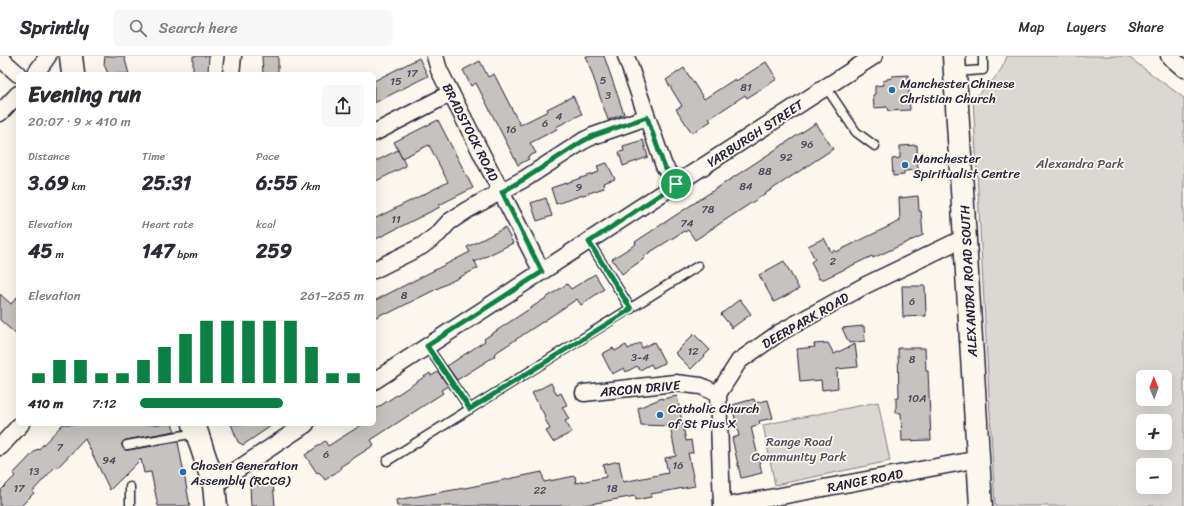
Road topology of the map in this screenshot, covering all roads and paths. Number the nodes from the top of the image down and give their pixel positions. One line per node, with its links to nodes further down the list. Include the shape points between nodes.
1 (48, 56): 13 (street)
2 (71, 56): 14 (street)
3 (233, 56): 15 (street)
4 (435, 56): 17 (street, BRADSTOCK ROAD)
5 (626, 56): 20 (street)
6 (874, 56): 16 (street, YARBURGH STREET)
7 (983, 56): 10 (lane, via 983,70)
8 (1170, 56): 11 (street)
9 (0, 58): 12 (street)
10 (953, 62): 25 (street, ALEXANDRA ROAD SOUTH)
11 (1184, 69)
12 (16, 72)
13 (36, 72)
14 (73, 72)
15 (231, 72)
16 (826, 87): 22 (lane, via 856,132); 23 (street, YARBURGH STREET)
17 (451, 93): 21 (street); 24 (street, BRADSTOCK ROAD)
18 (16, 96): 19 (street)
19 (0, 113)
20 (647, 117): 23 (street, via 664,166); 24 (street, via 583,141)
21 (376, 131)
22 (875, 146)
23 (676, 184): 26 (street, YARBURGH STREET)
24 (502, 192): 28 (street, via 449,222 422,246); 29 (street, BRADSTOCK ROAD)
25 (966, 237): 34 (street, DEERPARK ROAD, via 866,285 778,333 739,361); 41 (street, ALEXANDRA ROAD SOUTH)
26 (589, 242): 29 (street, YARBURGH STREET); 30 (lane)
27 (698, 266): 30 (lane)
28 (376, 269)
29 (542, 272): 31 (street, YARBURGH STREET)
30 (631, 309): 35 (lane)
31 (427, 346): 32 (street, YARBURGH STREET); 35 (lane)
32 (376, 380)
33 (584, 393): 34 (street, ARCON DRIVE, via 675,383 701,386)
34 (718, 394): 46 (street)
35 (470, 409): 42 (lane)
36 (19, 426): 40 (street)
37 (303, 426): 44 (street)
38 (195, 428): 39 (lane); 44 (street)
39 (127, 445)
40 (0, 446)
41 (979, 458): 47 (street, RANGE ROAD); 48 (street, ALEXANDRA ROAD SOUTH)
42 (387, 461)
43 (130, 487): 45 (lane)
44 (215, 496)
45 (130, 506)
46 (722, 506)
47 (727, 506)
48 (981, 506)

